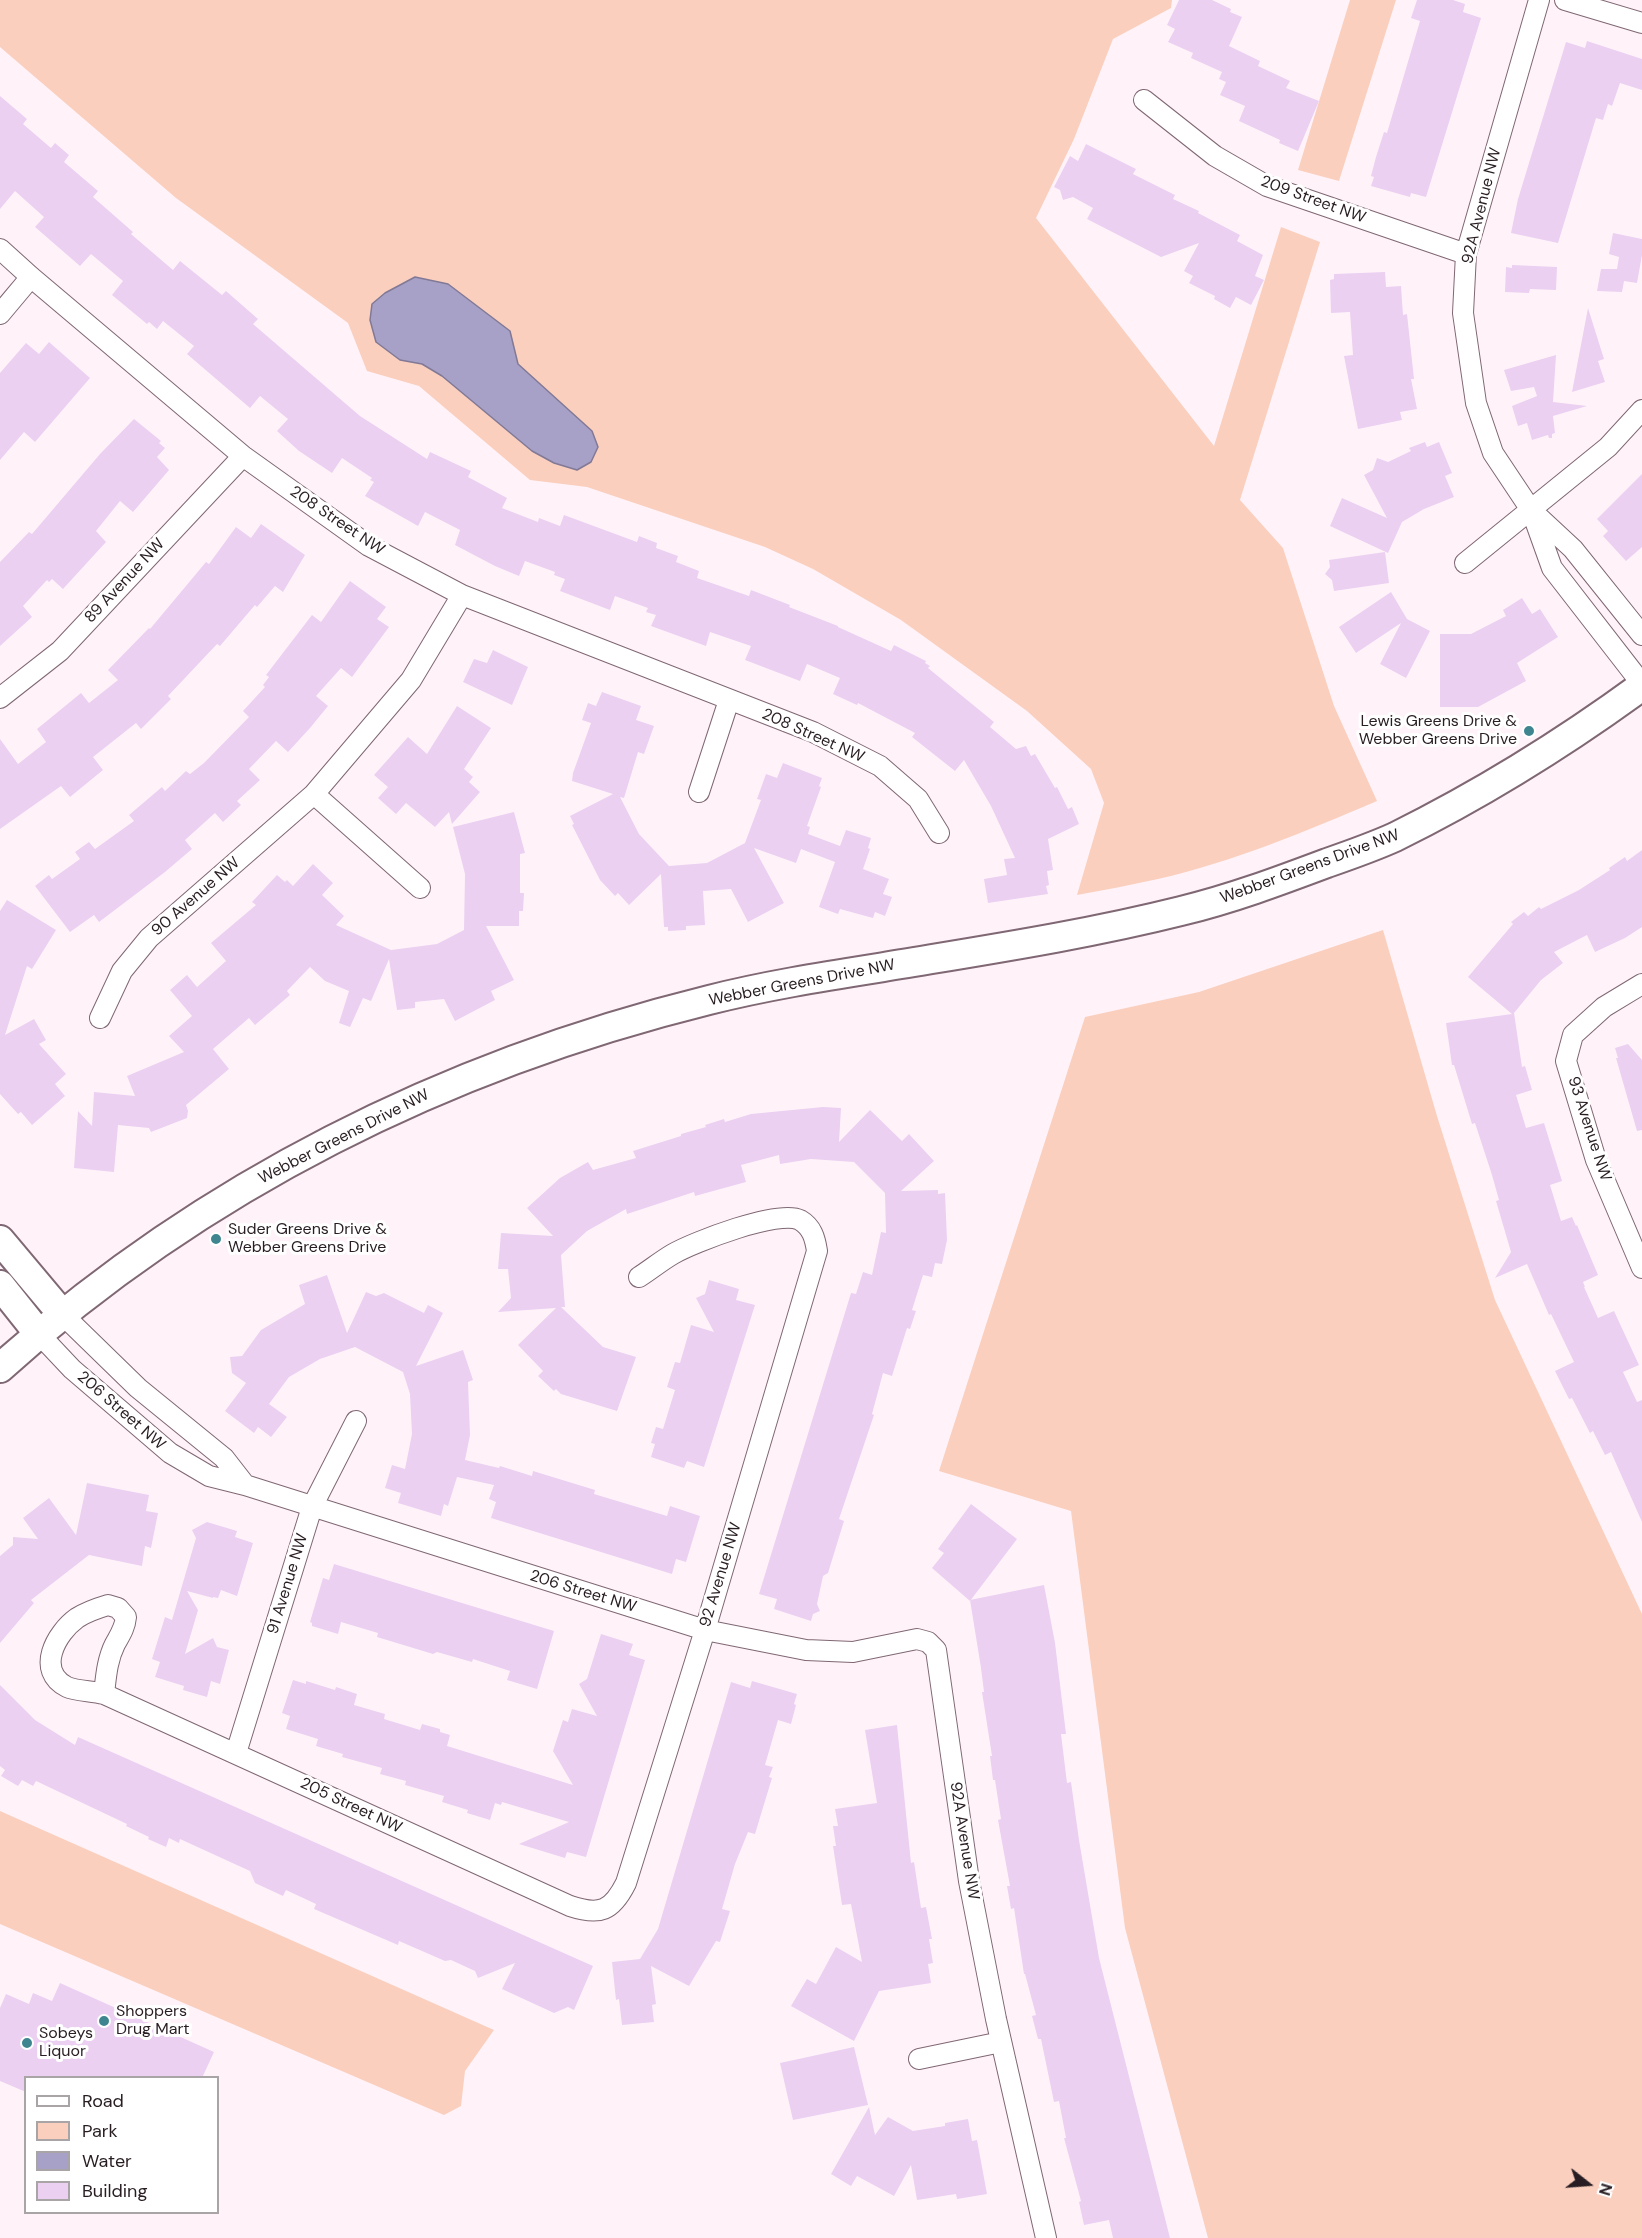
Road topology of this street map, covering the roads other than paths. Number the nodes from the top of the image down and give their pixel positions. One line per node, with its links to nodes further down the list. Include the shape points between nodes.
1 (1539, 0): 6 (street, 92A Avenue NW)
2 (1565, 0): 3 (street)
3 (1642, 23)
4 (1144, 100): 6 (street, 209 Street NW, via 1215,156 1268,186)
5 (0, 249): 7 (street, 208 Street NW)
6 (1466, 254): 11 (street, 92A Avenue NW, via 1463,313 1476,403 1493,453)
7 (31, 277): 8 (street); 10 (street, 208 Street NW)
8 (0, 314)
9 (1642, 410): 11 (street, via 1608,447)
10 (243, 456): 13 (street, 208 Street NW, via 369,546); 16 (street, 89 Avenue NW, via 60,651)
11 (1531, 510): 12 (street); 14 (street, 92A Avenue NW, via 1573,549); 15 (street, 92A Avenue NW, via 1552,568)
12 (1465, 563)
13 (462, 595): 17 (street, 208 Street NW); 19 (street, 90 Avenue NW, via 411,680)
14 (1642, 635)
15 (1642, 685): 28 (main road, Webber Greens Drive NW, via 1565,741 1459,804 1390,839 1263,888 1108,928 733,994 586,1034 508,1061 390,1111 237,1192 149,1250)
16 (0, 698)
17 (729, 700): 18 (street); 20 (street, 208 Street NW, via 813,732 880,766 918,799)
18 (699, 792)
19 (314, 794): 21 (street); 23 (street, 90 Avenue NW, via 148,938 122,971)
20 (939, 833)
21 (420, 888)
22 (1642, 984): 25 (street, 93 Avenue NW, via 1604,1007 1573,1035 1566,1061 1596,1160)
23 (100, 1018)
24 (0, 1240): 28 (main road)
25 (1642, 1268)
26 (639, 1277): 34 (street, 92 Avenue NW, via 673,1254 715,1235 788,1217 800,1220 815,1238 817,1251)
27 (0, 1285): 29 (main road)
28 (63, 1315): 29 (main road, Webber Greens Drive NW); 32 (street, 206 Street NW, via 138,1388 224,1458)
29 (39, 1334): 30 (main road, Webber Greens Drive NW); 32 (street, 206 Street NW, via 72,1369 170,1454 208,1476)
30 (0, 1368)
31 (356, 1421): 33 (street, 91 Avenue NW)
32 (246, 1485): 33 (street, 206 Street NW)
33 (312, 1507): 34 (street, 206 Street NW); 37 (street, 91 Avenue NW)
34 (705, 1630): 35 (street, 206 Street NW, via 806,1650 853,1652 916,1640); 38 (street, 92 Avenue NW, via 626,1883 616,1900)
35 (928, 1642): 39 (street, 92A Avenue NW, via 936,1650 969,1881)
36 (104, 1694): 36 (street, 205 Street NW, via 110,1659 126,1617 118,1608 108,1605 77,1618 56,1642 50,1656 50,1668 67,1687); 37 (street, 205 Street NW)
37 (236, 1753): 38 (street, 205 Street NW, via 570,1906)
38 (600, 1911)
39 (1001, 2042): 40 (street); 41 (street, 92A Avenue NW)
40 (919, 2059)
41 (1046, 2238)

